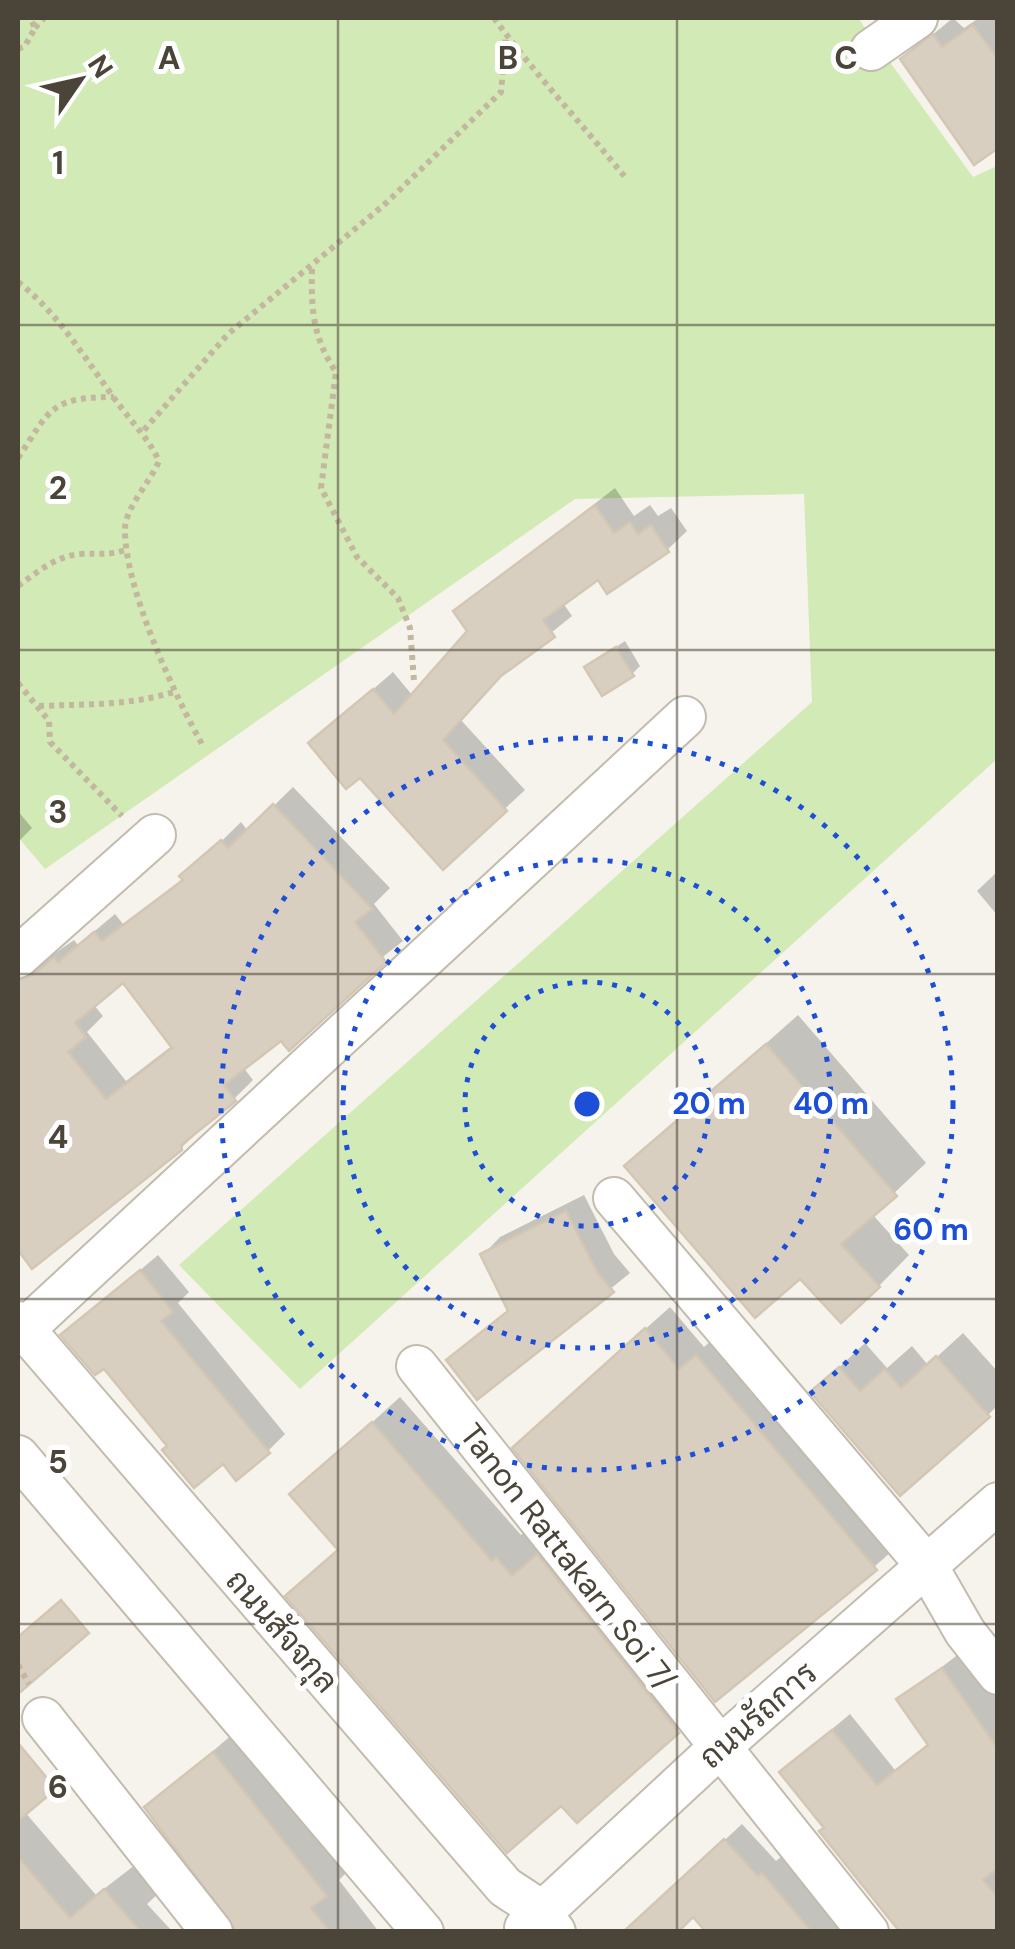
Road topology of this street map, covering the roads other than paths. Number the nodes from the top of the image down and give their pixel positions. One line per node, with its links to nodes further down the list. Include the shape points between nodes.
1 (917, 18): 2 (street)
2 (871, 50)
3 (685, 717): 7 (street)
4 (155, 836): 5 (street)
5 (18, 957)
6 (614, 1198): 11 (street)
7 (20, 1329): 15 (street, ถนนสัจจกุล)
8 (417, 1366): 14 (street, Tanon Rattakarn Soi 7/)
9 (18, 1456): 17 (street)
10 (998, 1502): 11 (street, ถนนรัถการ)
11 (927, 1566): 12 (street); 14 (street, ถนนรัถการ)
12 (998, 1674)
13 (43, 1718): 16 (street)
14 (719, 1748): 15 (street, ถนนรัถการ); 18 (street, Tanon Rattakarn Soi 7/)
15 (539, 1924)
16 (212, 1932)
17 (422, 1932)
18 (868, 1932)

